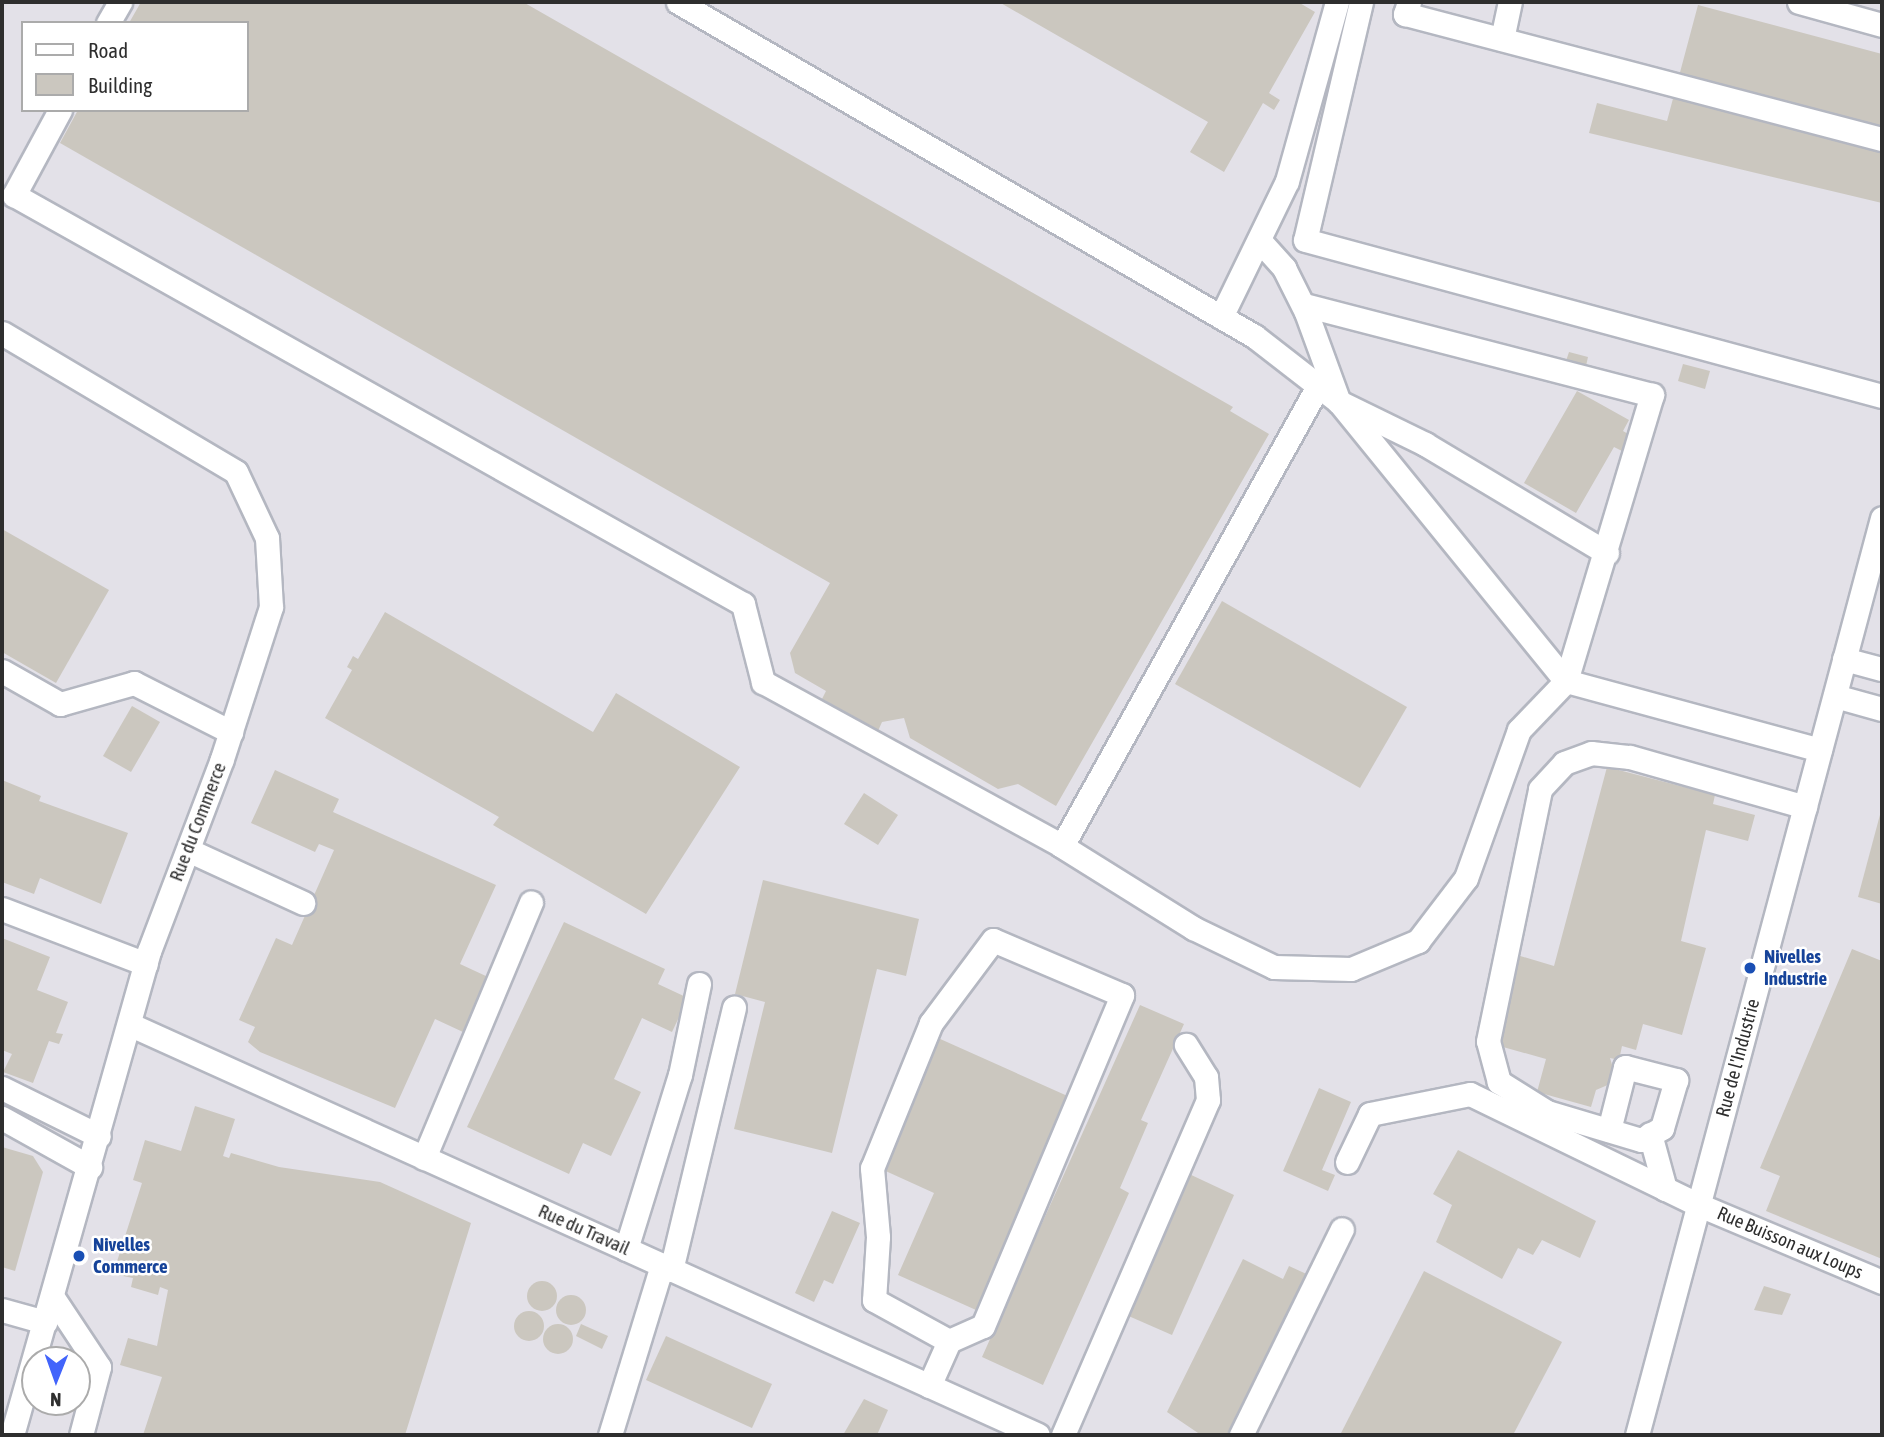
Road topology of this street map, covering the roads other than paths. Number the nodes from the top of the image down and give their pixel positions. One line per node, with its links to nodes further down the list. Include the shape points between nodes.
1 (120, 2): 8 (street)
2 (678, 2): 15 (street)
3 (1337, 2): 13 (street, via 1287,181)
4 (1361, 2): 18 (street, via 1305,240)
5 (1409, 2): 10 (street, via 1405,14)
6 (1510, 2): 10 (street)
7 (1798, 2): 9 (street)
8 (109, 21)
9 (1882, 25)
10 (1502, 39): 12 (street)
11 (59, 112): 31 (street, via 14,195 743,604 763,682)
12 (1882, 139)
13 (1259, 240): 14 (street, via 1284,268); 15 (street)
14 (1303, 305): 19 (street); 21 (street, via 1652,395)
15 (1221, 317): 17 (street)
16 (2, 333): 28 (street, Rue du Commerce, via 236,472 267,538 271,607)
17 (1318, 386): 19 (street); 31 (street)
18 (1882, 396)
19 (1339, 402): 21 (street, via 1424,444); 25 (street)
20 (1882, 518): 22 (street, Rue de l'Industrie)
21 (1607, 553): 25 (street)
22 (1844, 659): 23 (street); 26 (street, Rue de l'Industrie)
23 (1882, 669)
24 (2, 671): 28 (street, via 60,704 134,683)
25 (1566, 681): 29 (street); 31 (street, via 1519,730 1466,878 1418,941 1351,969 1274,967 1193,928)
26 (1835, 696): 27 (street); 29 (street, Rue de l'Industrie)
27 (1882, 709)
28 (230, 732): 32 (street, Rue du Commerce)
29 (1820, 750): 30 (street, Rue de l'Industrie)
30 (1805, 807): 43 (street, via 1630,757 1591,753 1564,762 1540,789 1489,1041 1499,1082 1547,1112); 50 (street, Rue de l'Industrie)
31 (1062, 846)
32 (188, 850): 34 (street); 36 (street, Rue du Commerce)
33 (531, 902): 46 (street)
34 (303, 903)
35 (2, 909): 36 (street)
36 (146, 964): 39 (street, Rue du Commerce)
37 (699, 984): 52 (street, via 680,1075)
38 (734, 1007): 53 (street)
39 (131, 1025): 45 (street, Rue du Commerce); 46 (street, Rue du Travail)
40 (1186, 1045): 66 (street, via 1206,1077 1208,1100)
41 (2, 1088): 45 (street)
42 (2, 1118): 48 (street)
43 (1609, 1130): 44 (street, via 1641,1140); 44 (street, via 1625,1067 1676,1080 1662,1128)
44 (1650, 1134): 49 (street)
45 (99, 1136): 48 (street, Rue du Commerce)
46 (424, 1158): 52 (street, Rue du Travail)
47 (1347, 1162): 49 (street, Rue Buisson aux Loups, via 1370,1114 1470,1094)
48 (90, 1167): 55 (street, Rue du Commerce)
49 (1665, 1189): 50 (street, Rue Buisson aux Loups)
50 (1699, 1205): 54 (street, Rue Buisson aux Loups); 68 (street, Rue de l'Industrie)
51 (1342, 1229): 67 (street)
52 (626, 1249): 53 (street, Rue du Travail)
53 (667, 1267): 59 (street, Rue du Travail); 64 (street)
54 (1882, 1282)
55 (52, 1297): 57 (street, Rue du Commerce); 63 (street, via 99,1367)
56 (2, 1310): 57 (street)
57 (45, 1322): 60 (street, Rue du Commerce)
58 (949, 1341): 58 (street, via 874,1300 878,1237 872,1168 931,1023 993,940 1122,995 983,1326); 59 (street)
59 (929, 1387): 61 (street, Rue du Travail)
60 (12, 1402): 62 (street, Rue du Commerce)
61 (993, 1426): 65 (street, Rue du Travail)
62 (12, 1435)
63 (81, 1435)
64 (610, 1435)
65 (1038, 1435)
66 (1063, 1435)
67 (1241, 1435)
68 (1637, 1435)

